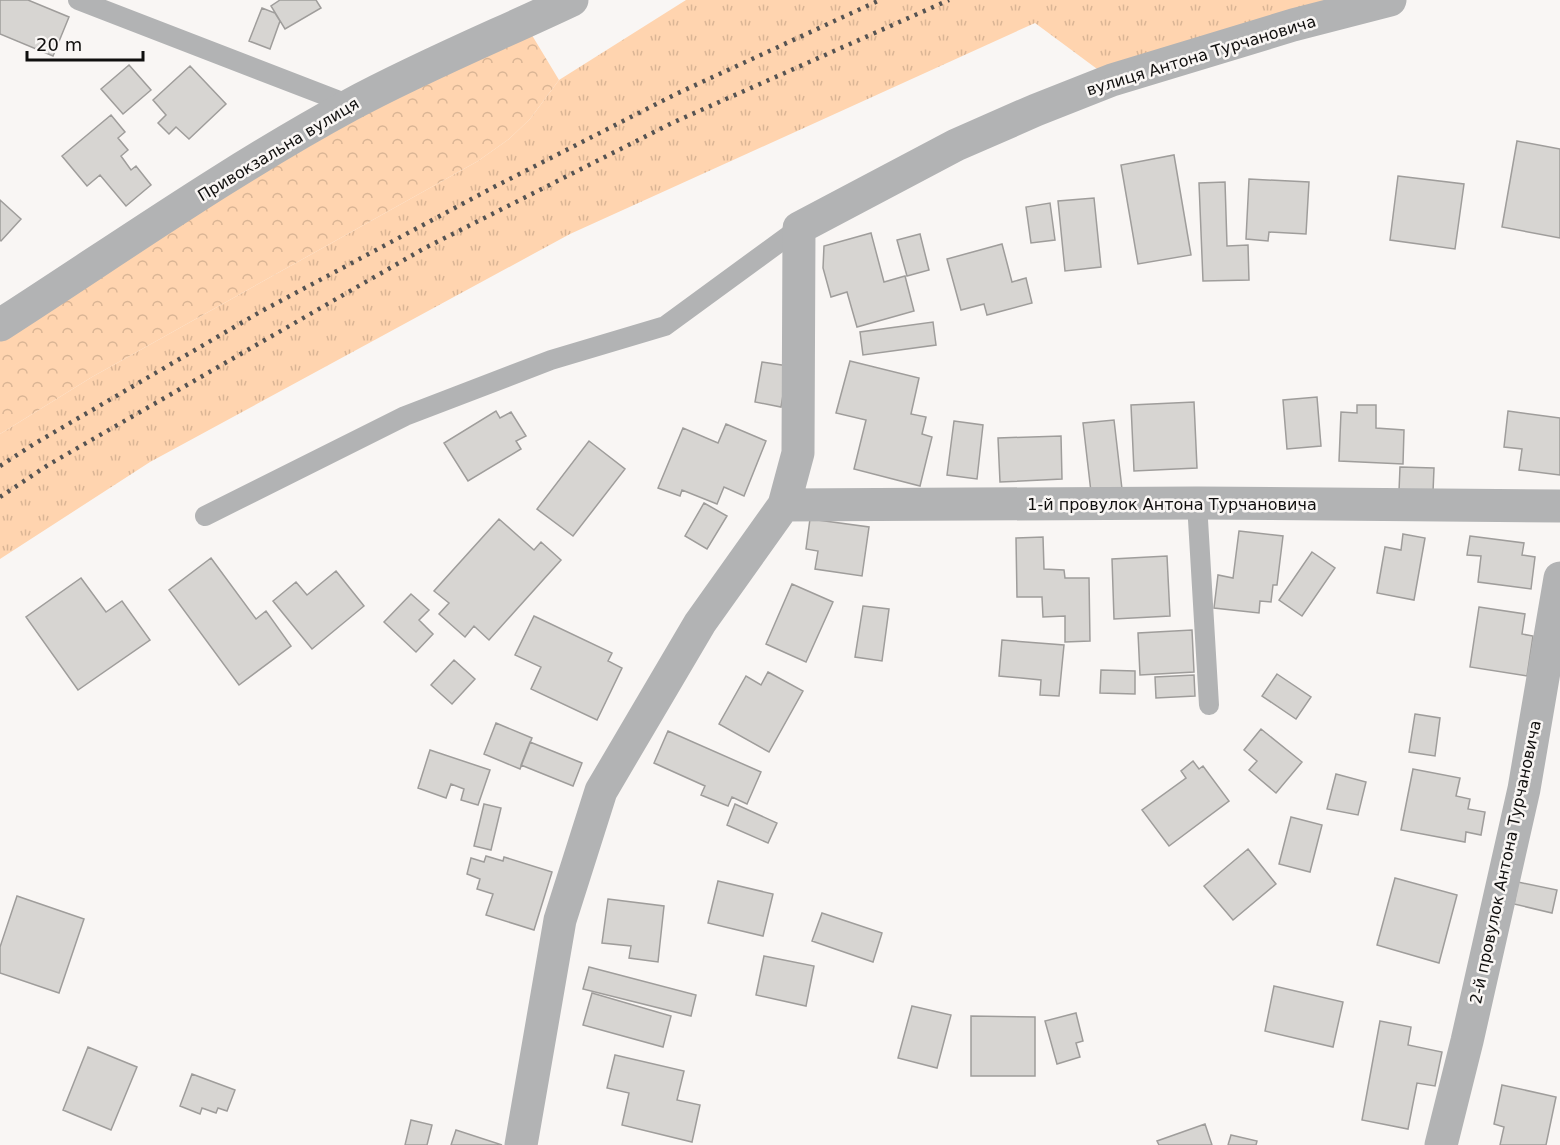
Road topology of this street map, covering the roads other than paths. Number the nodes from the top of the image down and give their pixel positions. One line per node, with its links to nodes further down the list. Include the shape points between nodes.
1 (78, 0): 4 (lane)
2 (572, 0): 4 (street, Привокзальна вулиця)
3 (1390, 0): 5 (street, вулиця Антона Турчановича, via 1112,80 956,145)
4 (350, 105): 6 (street, Привокзальна вулиця, via 200,195)
5 (799, 228): 8 (street, via 798,453); 10 (lane, via 665,326 551,360 405,416)
6 (0, 325)
7 (1197, 503): 8 (street, 1-й провулок Антона Турчановича); 9 (street, 1-й провулок Антона Турчановича); 12 (lane)
8 (784, 505): 13 (street, via 700,623 601,791 560,920)
9 (1560, 506)
10 (205, 516)
11 (1560, 578): 14 (street, 2-й провулок Антона Турчановича, via 1524,789)
12 (1209, 705)
13 (521, 1145)
14 (1441, 1145)

